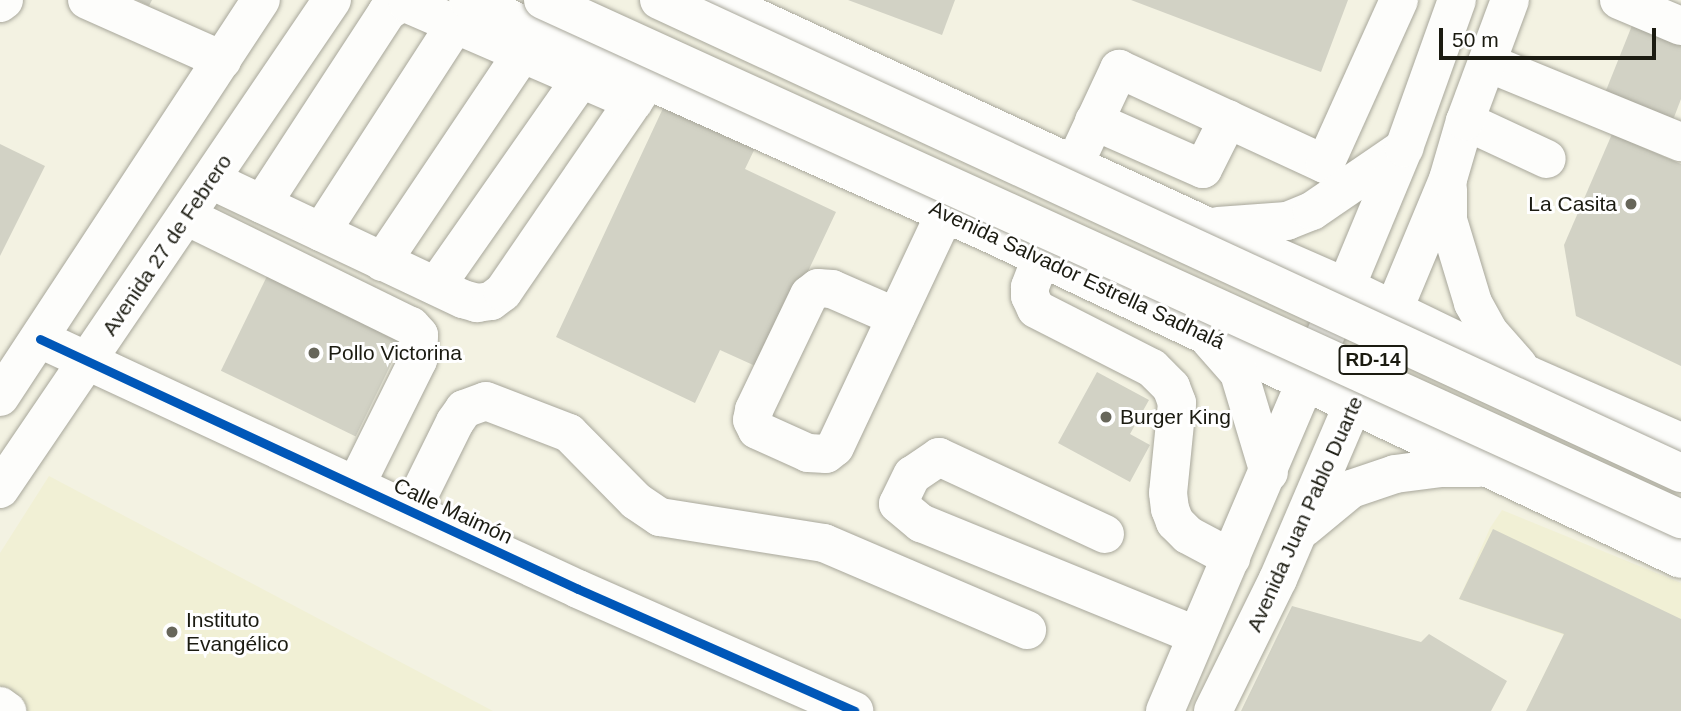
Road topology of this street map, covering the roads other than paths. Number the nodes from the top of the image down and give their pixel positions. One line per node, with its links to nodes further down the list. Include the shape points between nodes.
1 (87, 0): 14 (main road)
2 (261, 0): 14 (main road)
3 (332, 0): 26 (main road, Avenida 27 de Febrero)
4 (542, 0): 52 (main road, Avenida Salvador Estrella Sadhalá, bridge)
5 (659, 0): 48 (main road, bridge)
6 (718, 0): 24 (main road)
7 (1399, 0): 18 (main road, via 1325,164)
8 (1457, 0): 22 (main road, RD-14)
9 (1510, 0): 15 (main road, Avenida Juan Pablo Duarte / RD-14)
10 (1619, 0): 12 (main road)
11 (462, 12): 13 (main road); 17 (main road, Avenida Salvador Estrella Sadhalá); 27 (main road, via 408,4 387,12); 31 (main road)
12 (1681, 26)
13 (522, 54): 16 (main road); 33 (main road)
14 (222, 60): 39 (main road)
15 (1488, 63): 20 (main road, Avenida Juan Pablo Duarte / RD-14); 21 (main road)
16 (581, 79): 17 (main road); 34 (main road)
17 (641, 90): 28 (main road, Avenida Salvador Estrella Sadhalá); 34 (main road, via 503,292 491,301 477,303)
18 (1228, 120): 19 (main road, via 1203,169); 19 (main road, via 1119,69)
19 (1094, 121): 24 (main road)
20 (1465, 121): 23 (main road); 25 (main road, Avenida Juan Pablo Duarte / RD-14)
21 (1681, 142)
22 (1404, 148): 30 (main road, via 1326,203 1287,221 1238,227); 35 (main road, RD-14)
23 (1547, 159)
24 (1075, 163): 30 (main road)
25 (1448, 179): 36 (main road, Avenida Juan Pablo Duarte / RD-14); 41 (main road, via 1448,220 1473,303 1489,332)
26 (211, 180): 27 (main road); 29 (main road, Avenida 27 de Febrero)
27 (262, 204): 31 (main road)
28 (945, 213): 32 (main road, Avenida Salvador Estrella Sadhalá); 37 (main road)
29 (186, 216): 40 (main road, Avenida 27 de Febrero); 49 (main road, via 411,326 419,335 418,360)
30 (1204, 225): 35 (main road)
31 (321, 232): 33 (main road)
32 (1041, 258): 38 (main road, Avenida Salvador Estrella Sadhalá); 55 (main road, via 1030,287 1036,309 1152,368 1171,387 1177,421 1170,509 1188,535)
33 (382, 262): 34 (main road)
34 (436, 286)
35 (1346, 287): 36 (main road); 42 (main road, RD-14)
36 (1394, 309): 41 (main road); 44 (main road, Avenida Juan Pablo Duarte / RD-14)
37 (896, 317)
38 (1203, 333): 42 (main road, Avenida Salvador Estrella Sadhalá); 47 (main road, via 1239,373)
39 (40, 339): 40 (main road, Calle Maimón); 43 (main road)
40 (89, 362): 49 (main road, Calle Maimón); 50 (main road, Avenida 27 de Febrero)
41 (1527, 374): 45 (main road)
42 (1307, 381): 44 (main road, Avenida Salvador Estrella Sadhalá); 47 (main road, RD-14)
43 (0, 397)
44 (1354, 404): 46 (main road, Avenida Salvador Estrella Sadhalá); 53 (main road, Avenida Juan Pablo Duarte / RD-14)
45 (1681, 442)
46 (1486, 468): 53 (main road, via 1395,474 1351,489); 56 (main road, Avenida Salvador Estrella Sadhalá)
47 (1269, 473): 55 (main road, RD-14)
48 (1681, 473)
49 (356, 485): 51 (main road, Calle Maimón)
50 (0, 489)
51 (411, 511): 57 (main road, via 455,422 464,409 486,401 569,433 636,500 660,517 824,543); 61 (main road, Calle Maimón)
52 (1681, 519)
53 (1299, 532): 63 (main road, Avenida Juan Pablo Duarte / RD-14)
54 (1105, 534): 58 (main road, via 939,457 912,475 898,504 922,523)
55 (1231, 558): 58 (main road, RD-14)
56 (1681, 559)
57 (1027, 630)
58 (1196, 635): 62 (main road, RD-14)
59 (0, 706): 60 (main road)
60 (7, 711)
61 (854, 711)
62 (1165, 711)
63 (1213, 711)

